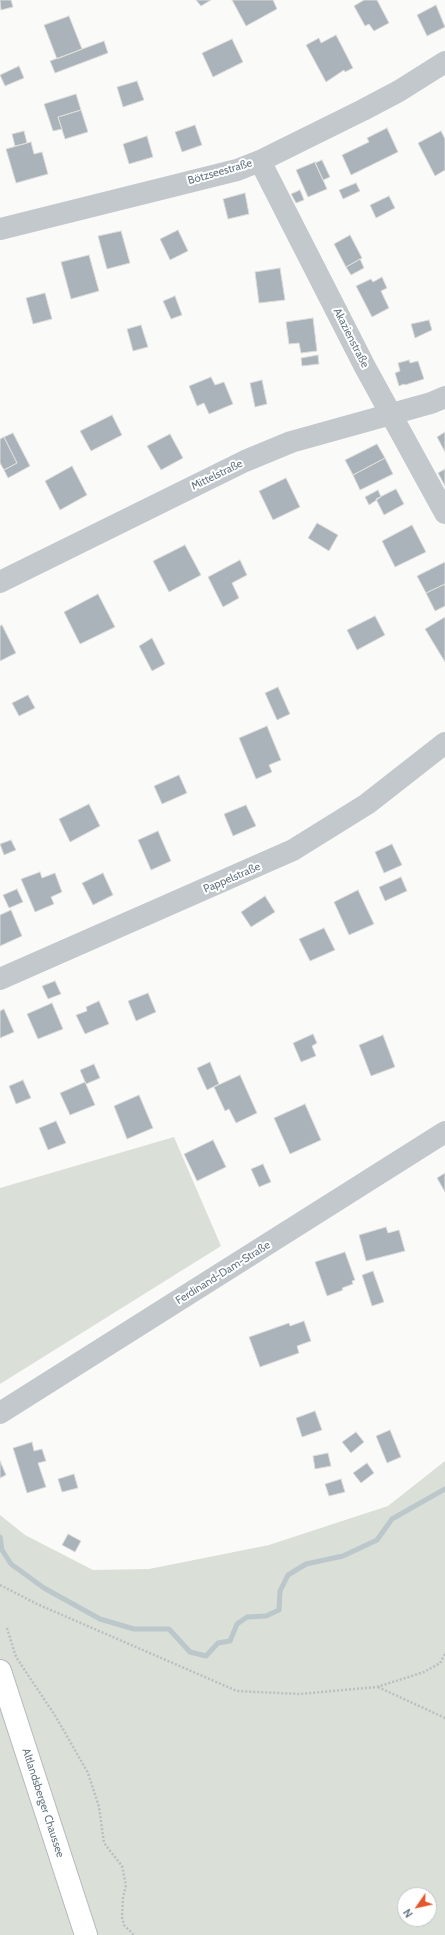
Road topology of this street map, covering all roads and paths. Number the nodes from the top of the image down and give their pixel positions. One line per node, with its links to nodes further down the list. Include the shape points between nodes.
1 (445, 62): 2 (street, Bötzseestraße, via 375,104)
2 (260, 161): 3 (street, Bötzseestraße, via 237,170); 5 (street, Akazienstraße)
3 (0, 229)
4 (445, 397): 5 (street, Mittelstraße)
5 (391, 414): 6 (street, Akazienstraße); 7 (street, Mittelstraße, via 291,442 245,461)
6 (445, 513)
7 (0, 582)
8 (445, 743): 9 (street, Pappelstraße, via 367,804 293,850)
9 (0, 979)
10 (445, 1132): 11 (street, Ferdinand-Dam-Straße)
11 (0, 1413)
12 (0, 1585): 16 (path, via 37,1604 237,1691 298,1694)
13 (7, 1628): 19 (path, via 16,1657 56,1717 88,1773 99,1807 104,1843 122,1866 126,1885 122,1898 122,1917 124,1925)
14 (445, 1654): 16 (path, via 440,1663 424,1672)
15 (0, 1671): 18 (main road, Altlandsberger Chaussee)
16 (377, 1687): 17 (path)
17 (445, 1718)
18 (86, 1935)
19 (134, 1935)

